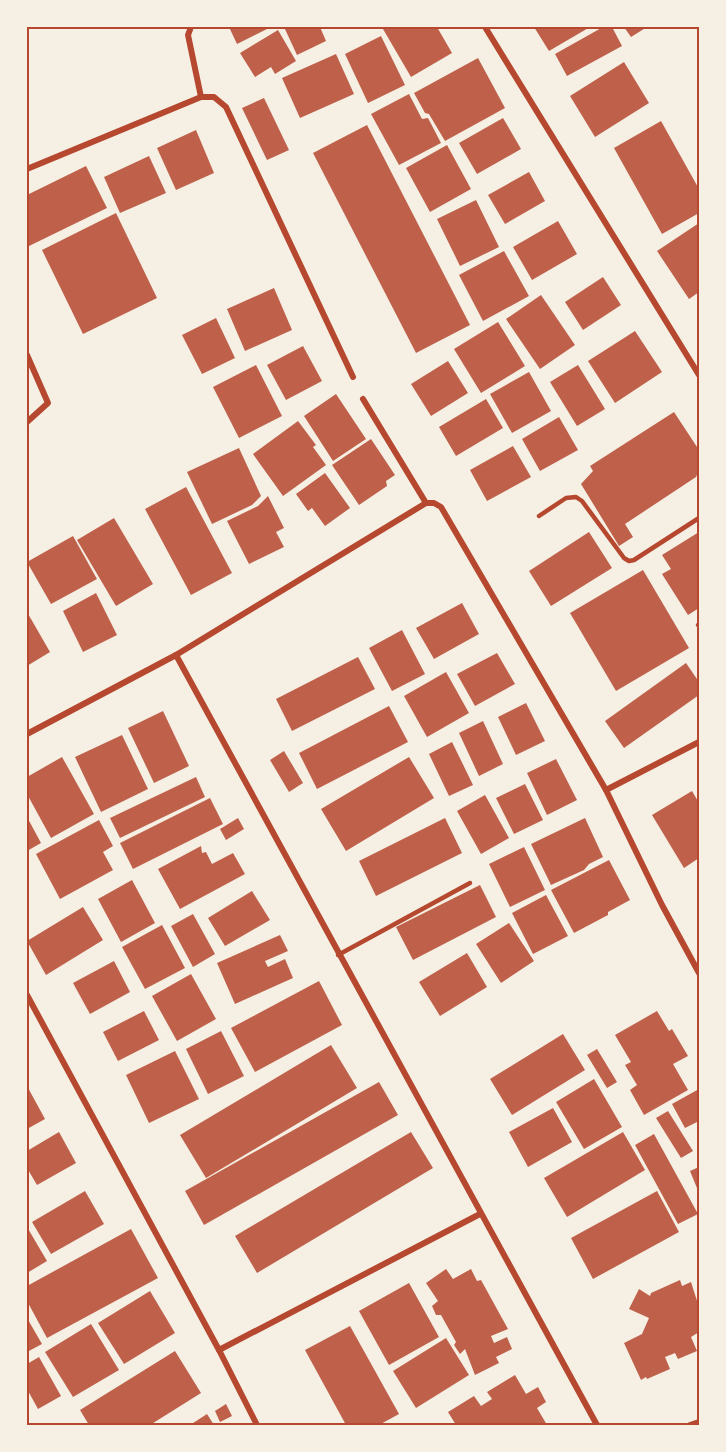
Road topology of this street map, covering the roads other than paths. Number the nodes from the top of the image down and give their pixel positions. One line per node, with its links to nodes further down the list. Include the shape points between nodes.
1 (191, 27): 3 (street, via 188,35)
2 (485, 27): 6 (street)
3 (201, 97): 4 (street); 7 (street, via 214,98 226,107)
4 (27, 169)
5 (27, 355): 9 (street, via 48,403)
6 (699, 375)
7 (353, 377)
8 (363, 399): 10 (street)
9 (27, 422)
10 (426, 503): 13 (street); 16 (street, via 441,507)
11 (539, 516): 12 (lane, via 576,496 629,561)
12 (699, 518)
13 (176, 655): 14 (street); 18 (street)
14 (27, 734)
15 (699, 742): 16 (street)
16 (606, 790): 19 (street)
17 (470, 883): 18 (lane)
18 (338, 955): 21 (street)
19 (699, 973)
20 (27, 995): 22 (street)
21 (480, 1214): 22 (street); 25 (street)
22 (219, 1350): 24 (street)
23 (699, 1422): 26 (street)
24 (257, 1425)
25 (597, 1425)
26 (690, 1425)

